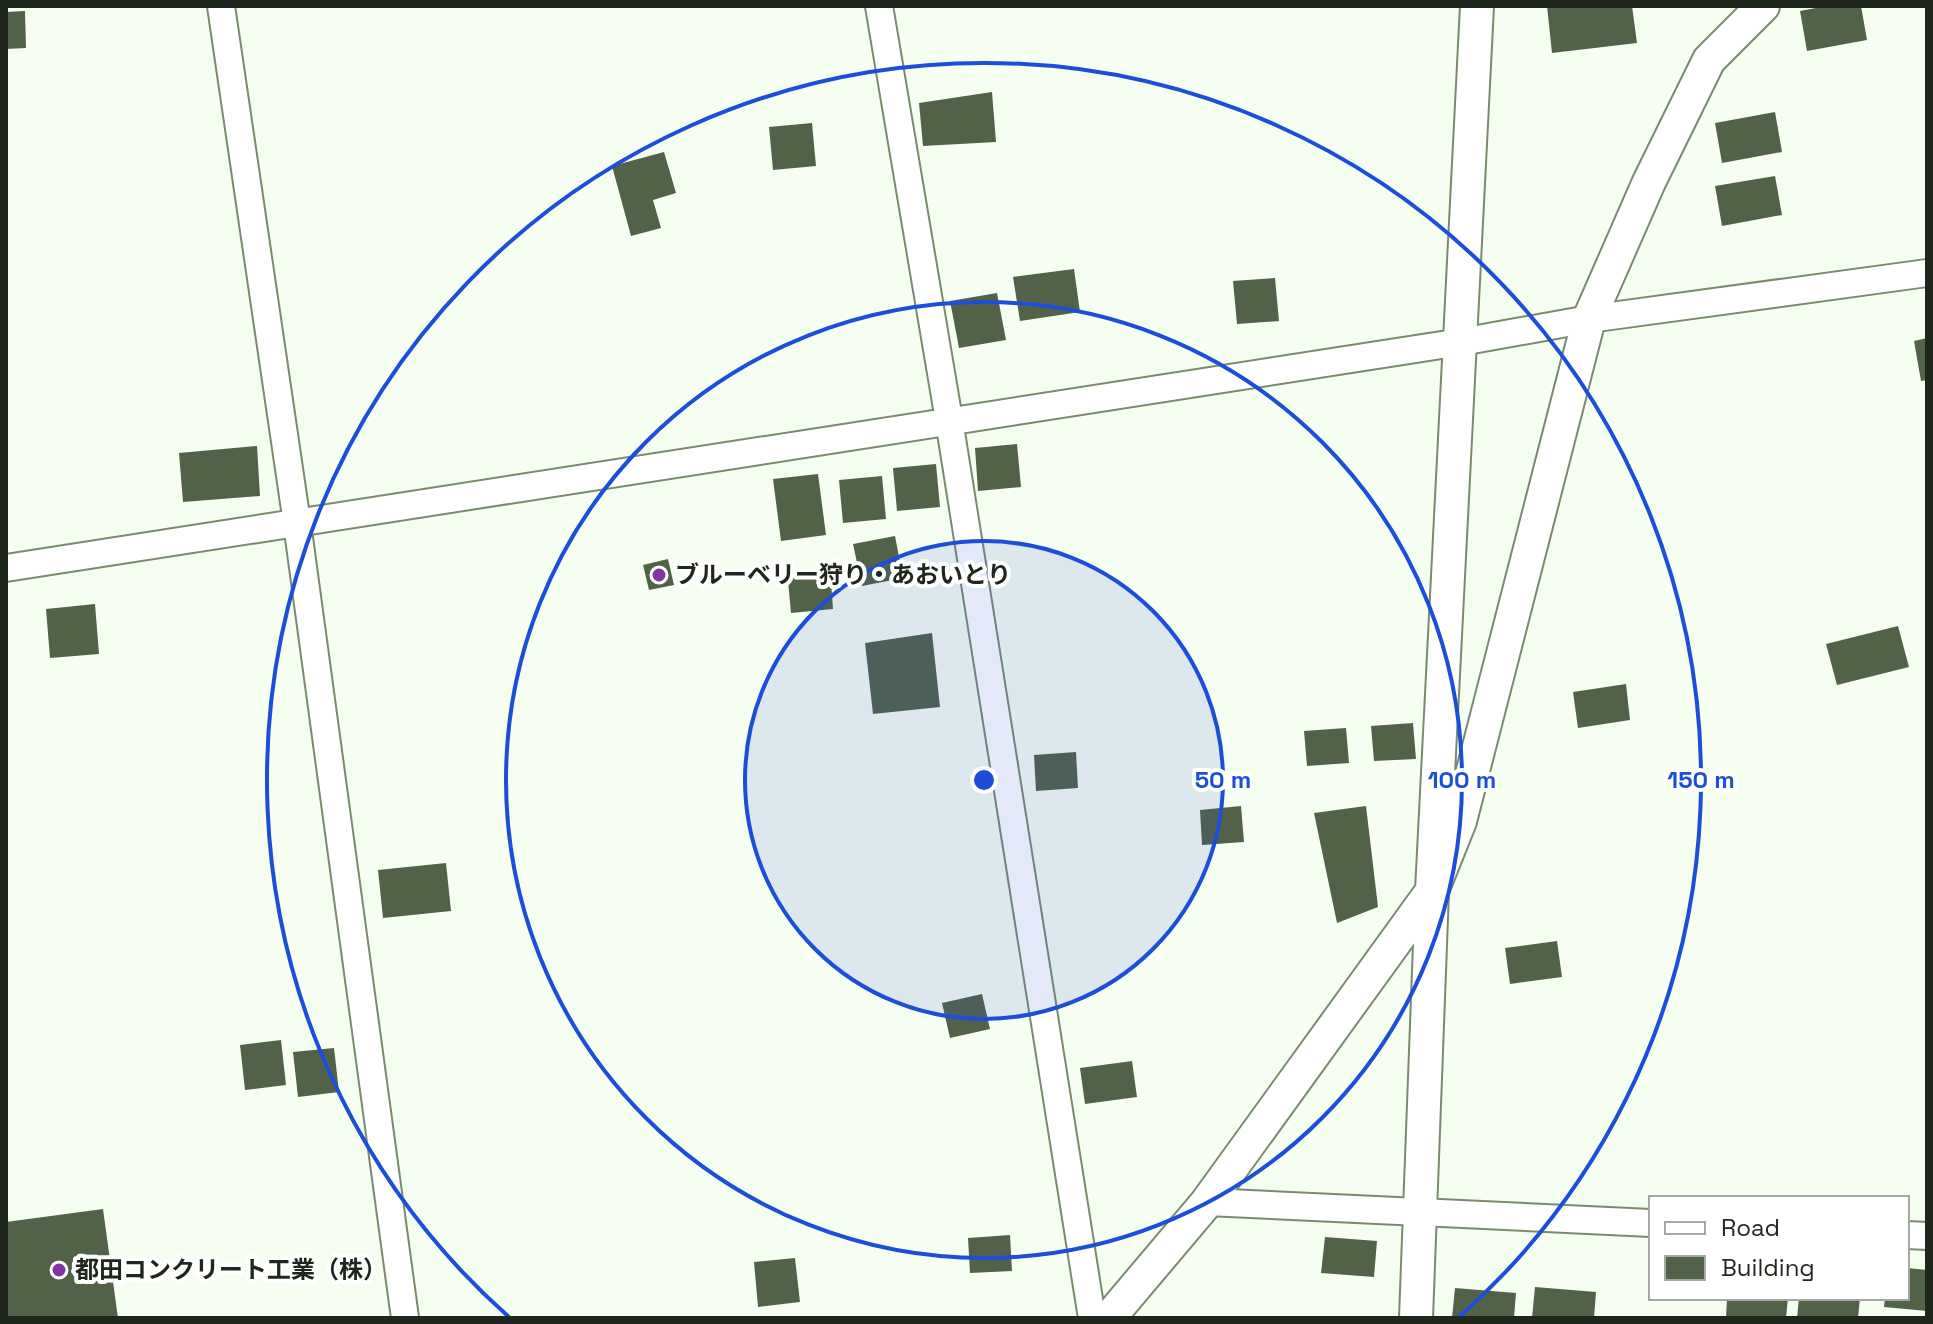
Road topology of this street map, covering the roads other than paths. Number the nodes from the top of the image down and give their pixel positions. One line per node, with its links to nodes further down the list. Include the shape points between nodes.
1 (221, 6): 9 (street)
2 (879, 6): 8 (street)
3 (1477, 6): 7 (street)
4 (1763, 6): 6 (street, via 1709,60)
5 (1927, 273): 6 (street)
6 (1589, 319): 7 (street); 11 (street, via 1460,821)
7 (1461, 342): 8 (street); 11 (street)
8 (949, 420): 9 (street); 16 (street)
9 (297, 523): 10 (street); 15 (street)
10 (6, 568)
11 (1432, 891): 12 (street); 13 (street)
12 (1207, 1202): 13 (street); 17 (street)
13 (1420, 1212): 14 (street); 18 (street)
14 (1649, 1223)
15 (405, 1318)
16 (1092, 1318)
17 (1109, 1318)
18 (1416, 1318)

